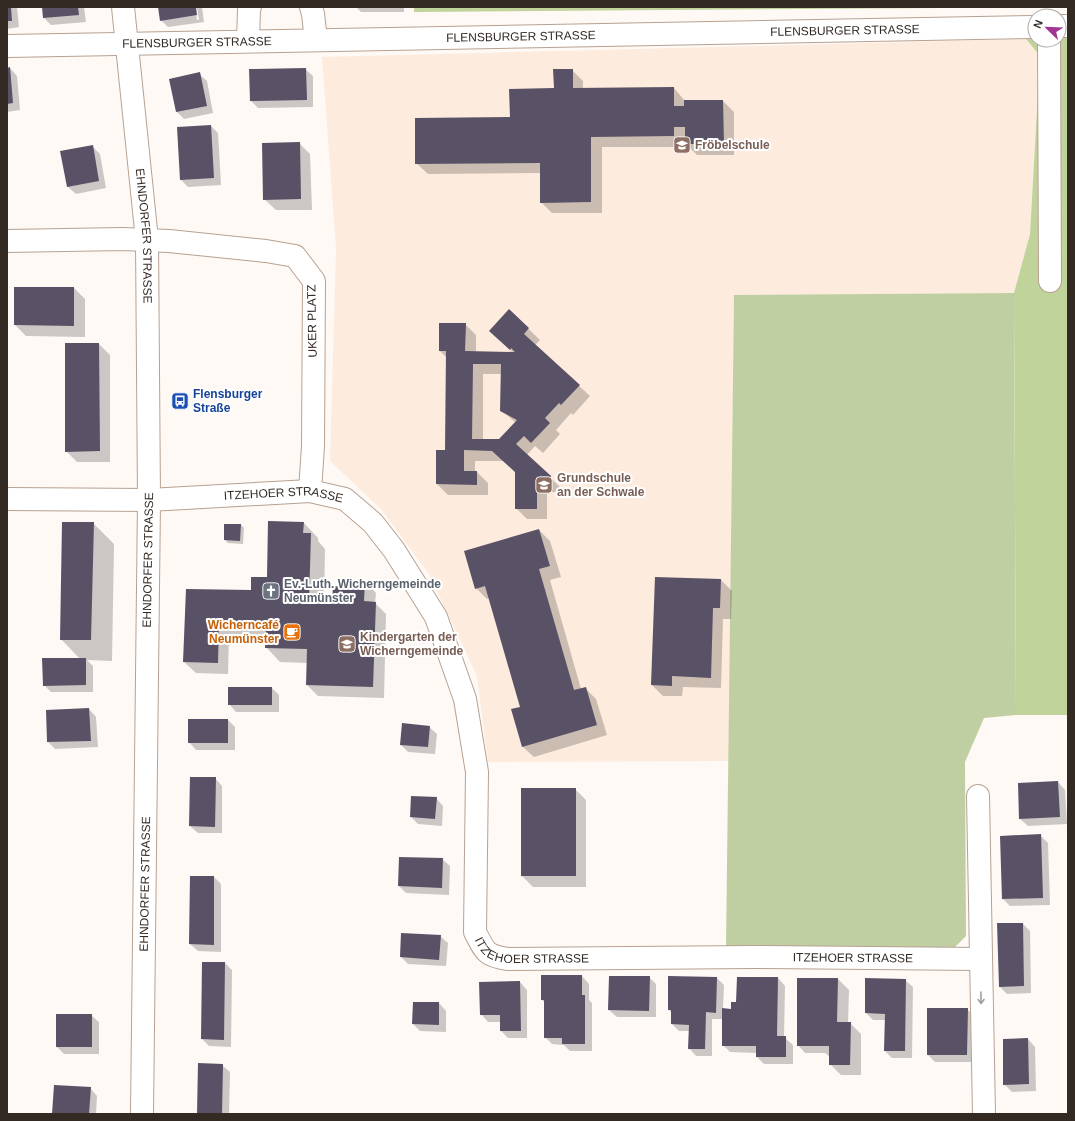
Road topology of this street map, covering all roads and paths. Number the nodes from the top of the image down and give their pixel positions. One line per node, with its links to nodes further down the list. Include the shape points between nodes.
1 (123, 7): 7 (street, EHNDORFER STRASSE)
2 (250, 7): 6 (street)
3 (311, 7): 5 (street)
4 (1027, 27): 5 (street, FLENSBURGER STRASSE)
5 (316, 40): 6 (street, FLENSBURGER STRASSE)
6 (248, 41): 7 (street, FLENSBURGER STRASSE)
7 (127, 44): 8 (street, FLENSBURGER STRASSE); 10 (street, EHNDORFER STRASSE)
8 (7, 46)
9 (1049, 48): 12 (street)
10 (147, 240): 11 (street, UKER PLATZ); 13 (street, UKER PLATZ, via 295,256 314,281 313,446); 15 (street, EHNDORFER STRASSE)
11 (7, 241)
12 (1050, 281)
13 (310, 491): 15 (street, ITZEHOER STRASSE); 17 (street, ITZEHOER STRASSE, via 345,499 373,523 394,550 436,617 465,699 477,772 476,932 484,950 494,957)
14 (7, 499): 15 (street, ITZEHOER STRASSE)
15 (149, 500): 18 (street, EHNDORFER STRASSE)
16 (978, 796): 17 (street)
17 (980, 959): 19 (street, one-way to 19)
18 (142, 1114)
19 (984, 1114)

